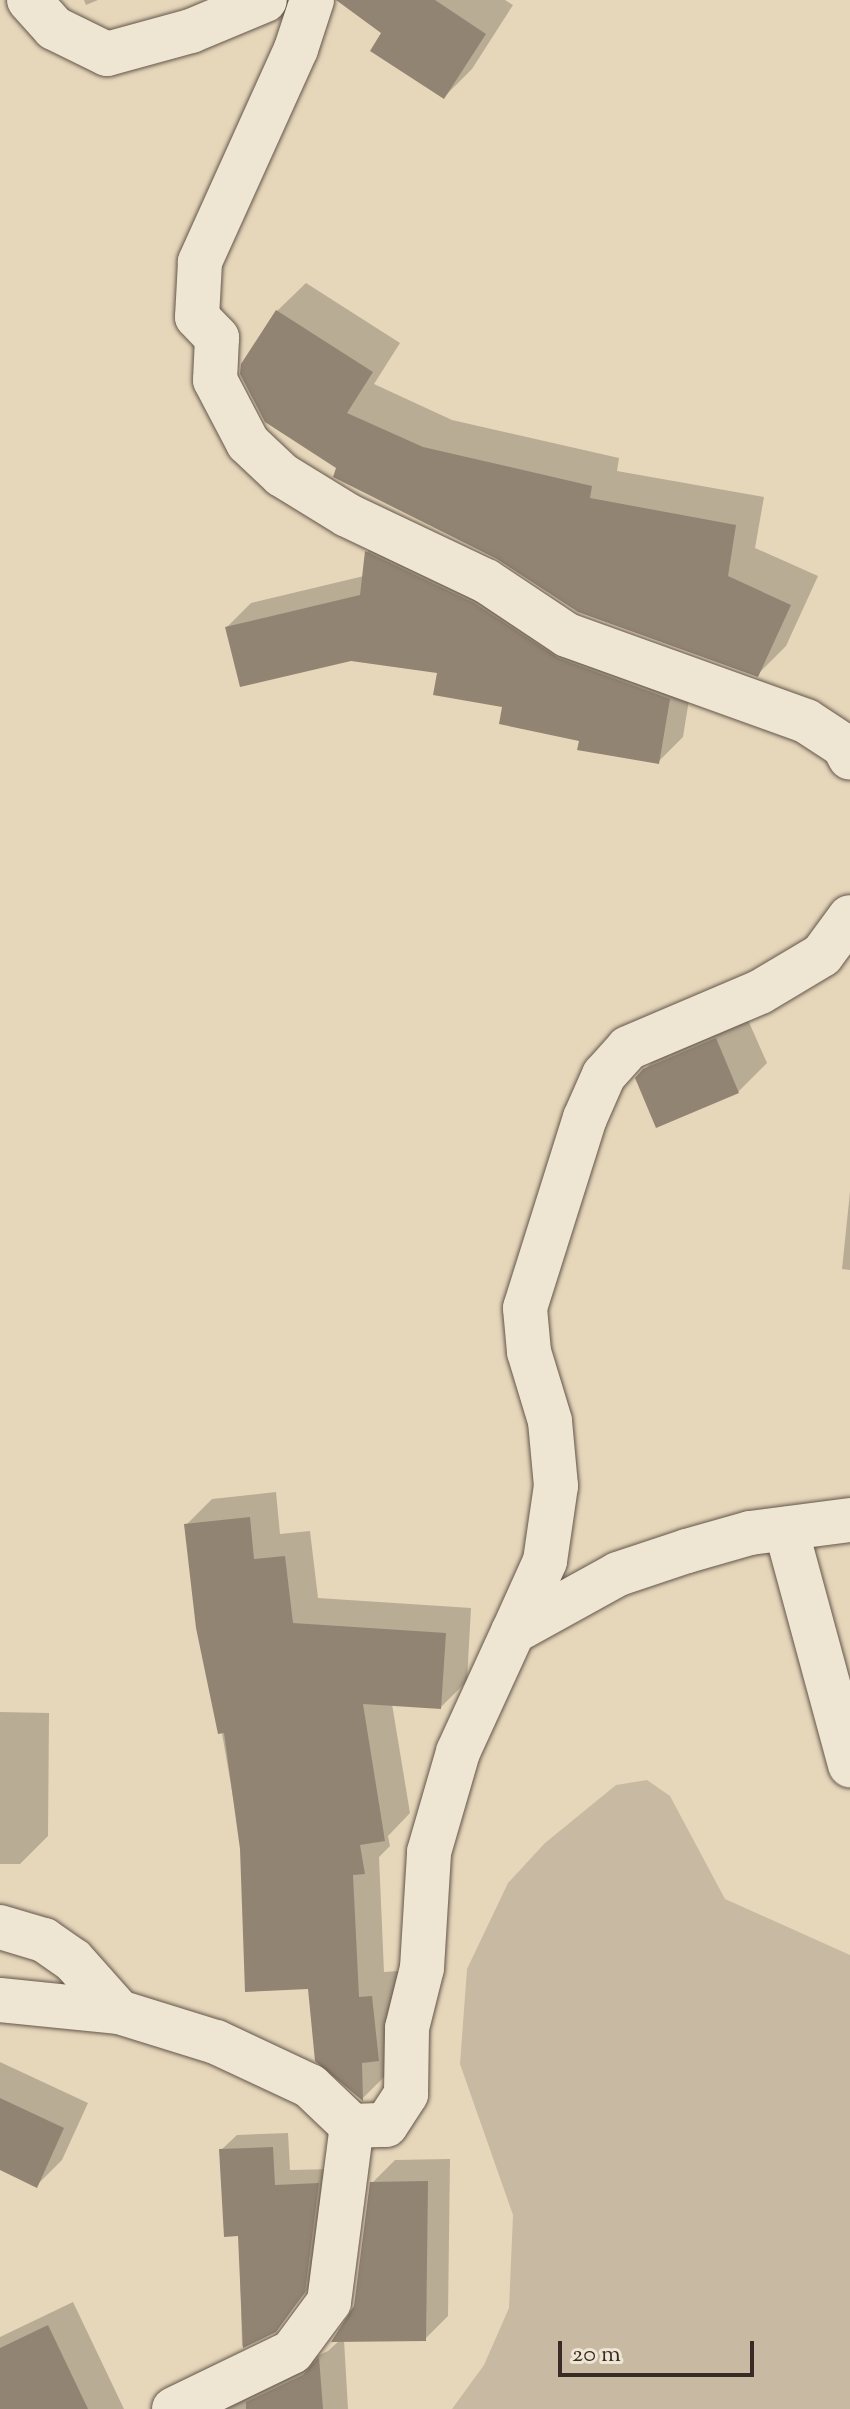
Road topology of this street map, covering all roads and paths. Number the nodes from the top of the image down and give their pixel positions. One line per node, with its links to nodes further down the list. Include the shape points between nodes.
1 (29, 0): 2 (street, via 54,28 107,54 191,31)
2 (265, 0)
3 (312, 0): 4 (street, via 296,49 200,262 197,317 217,338 215,380 248,443 282,475 347,515 486,581 567,635 806,721 844,746)
4 (850, 758)
5 (850, 917): 8 (street, via 822,955 760,992 628,1048 604,1075 585,1118 525,1308 529,1352 550,1421 556,1486 545,1561)
6 (850, 1520): 7 (street)
7 (786, 1529): 8 (street, via 750,1533 618,1574); 9 (street)
8 (513, 1632): 13 (street, via 458,1752 429,1852 422,1968 407,2028 406,2094 386,2125)
9 (850, 1765)
10 (0, 1927): 12 (street, via 44,1940 73,1960)
11 (0, 2000): 12 (street)
12 (119, 2012): 13 (street, via 216,2042 310,2086)
13 (352, 2126): 14 (street, via 329,2302 292,2352)
14 (174, 2409)

